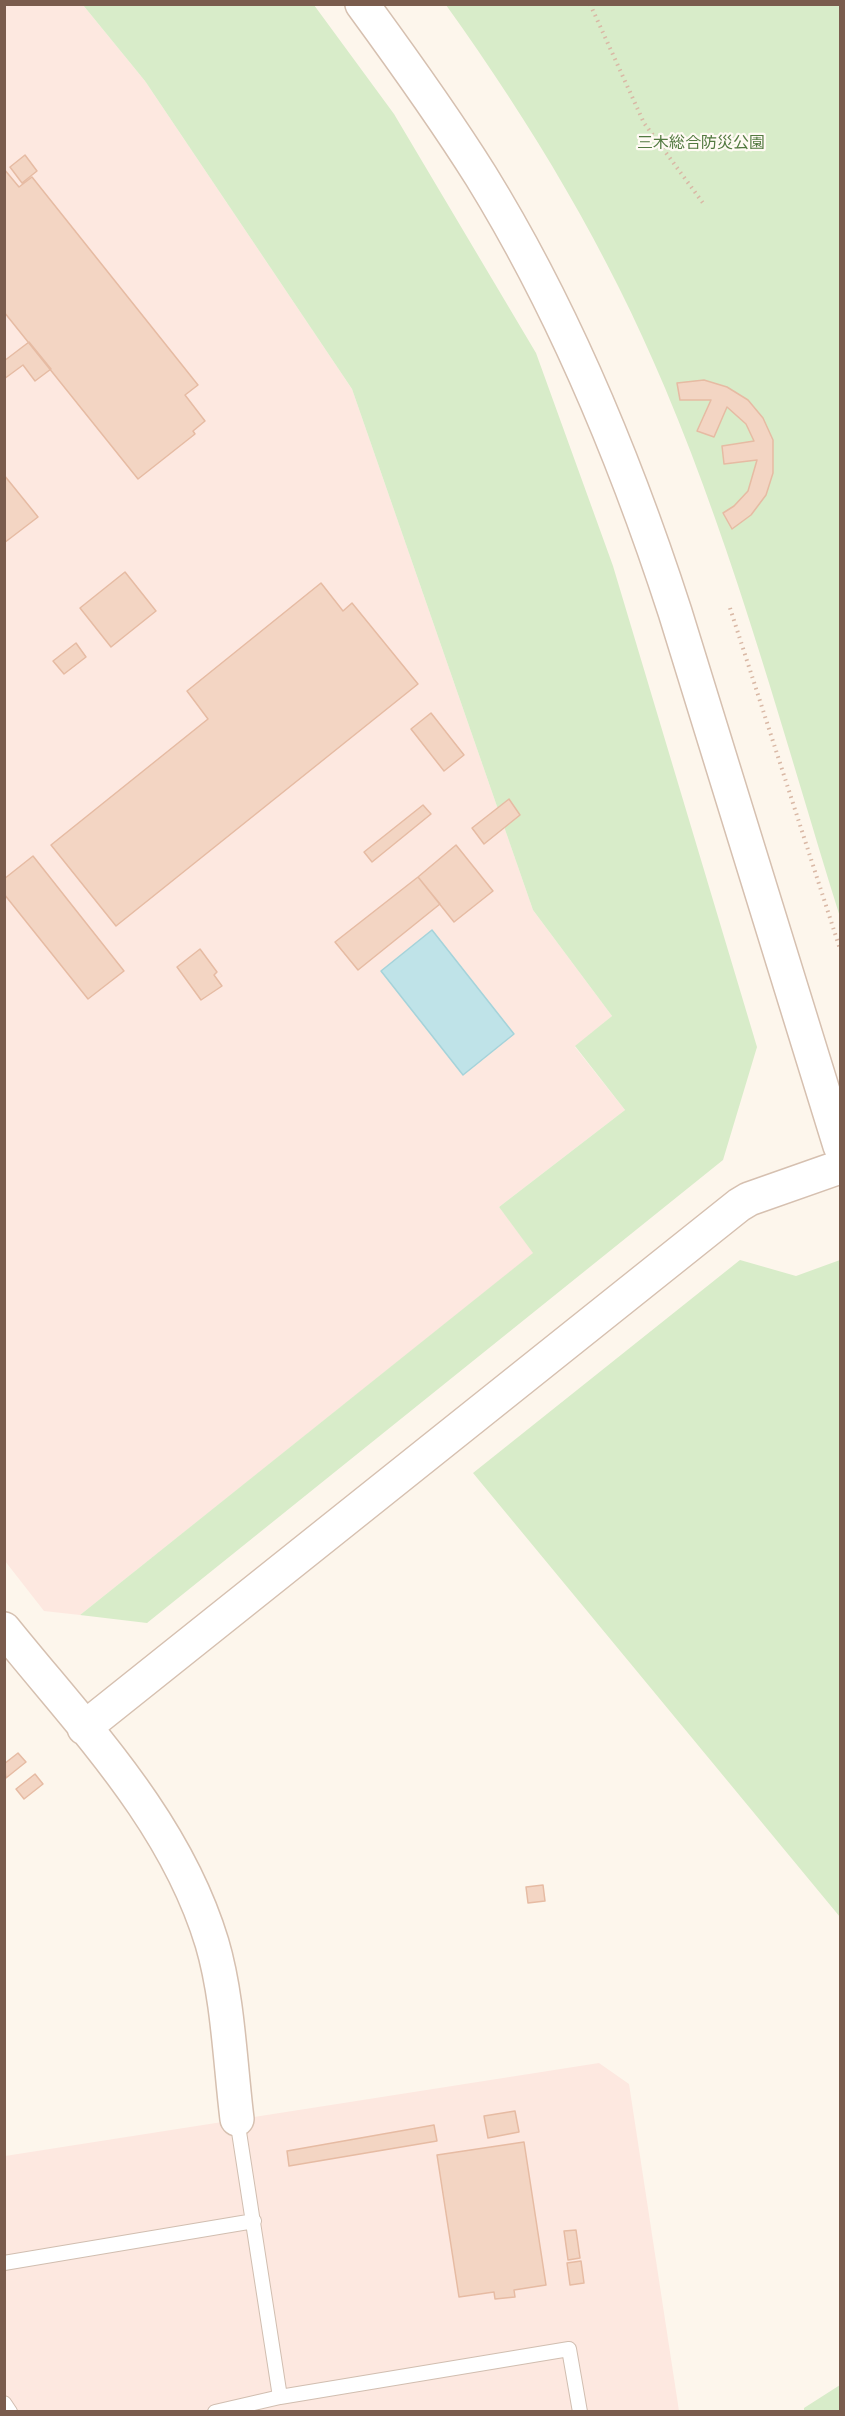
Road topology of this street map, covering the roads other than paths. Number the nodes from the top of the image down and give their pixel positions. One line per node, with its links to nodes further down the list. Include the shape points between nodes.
1 (362, 4): 2 (street, via 482,178 547,296 606,420 650,533)
2 (840, 1146)
3 (840, 1167): 5 (street, via 749,1198 739,1205)
4 (4, 1629): 5 (street)
5 (84, 1728): 6 (street, via 142,1799 196,1896 223,1996)
6 (237, 2119): 7 (lane)
7 (254, 2221): 8 (lane); 9 (lane)
8 (4, 2263)
9 (280, 2397): 12 (lane); 13 (lane, via 569,2349)
10 (4, 2403): 11 (lane)
11 (10, 2412)
12 (215, 2412)
13 (580, 2412)

